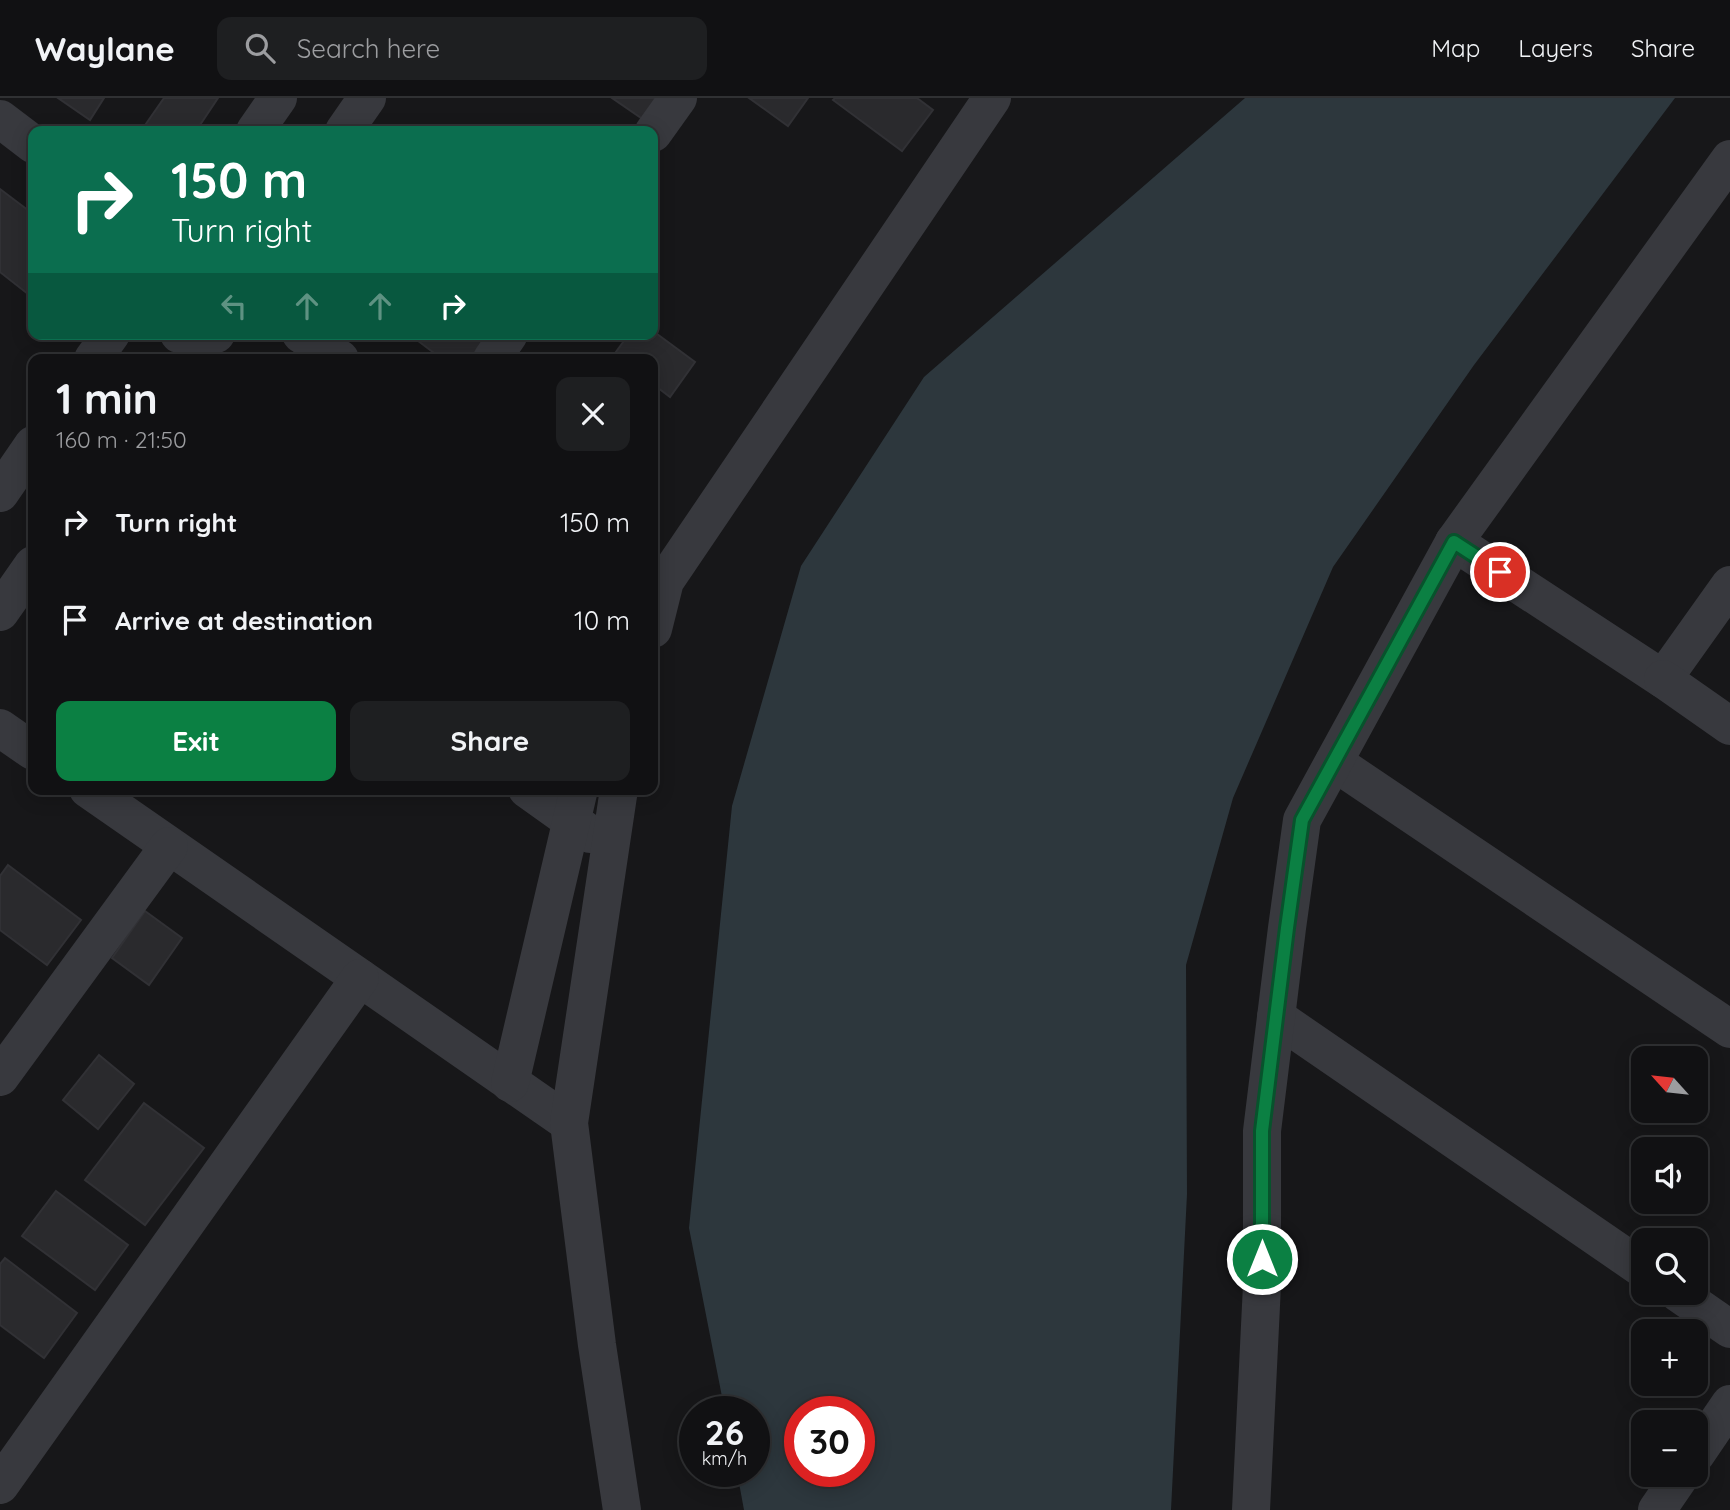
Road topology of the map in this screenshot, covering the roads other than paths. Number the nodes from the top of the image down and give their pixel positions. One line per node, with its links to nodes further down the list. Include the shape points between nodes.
1 (278, 98): 6 (street)
2 (367, 98): 7 (street)
3 (678, 98): 8 (street)
4 (992, 98): 17 (street)
5 (0, 119): 9 (street)
6 (258, 126)
7 (347, 126)
8 (658, 126)
9 (28, 140)
10 (1730, 159): 15 (street)
11 (310, 340): 12 (street)
12 (332, 354)
13 (28, 452): 14 (street)
14 (0, 493)
15 (1454, 542): 20 (street); 24 (street)
16 (28, 572): 19 (street)
17 (659, 577)
18 (1730, 585): 20 (street)
19 (0, 612)
20 (1663, 679): 21 (street)
21 (1730, 726)
22 (0, 729): 23 (street)
23 (28, 748)
24 (1334, 762): 32 (street, via 1302,820); 33 (street)
25 (97, 795): 29 (street)
26 (545, 795): 28 (street)
27 (618, 795): 30 (street)
28 (575, 805): 30 (street); 35 (street)
29 (169, 846): 31 (street); 34 (street)
30 (609, 848): 36 (street)
31 (360, 978): 35 (street); 42 (street)
32 (1276, 1017): 37 (street); 45 (street, via 1262,1131 1262,1285)
33 (1730, 1030)
34 (0, 1077)
35 (510, 1083): 36 (street)
36 (569, 1123): 44 (street)
37 (1631, 1261)
38 (1695, 1305): 39 (street)
39 (1730, 1329)
40 (1730, 1405): 41 (street)
41 (1708, 1437)
42 (0, 1485)
43 (1673, 1487): 46 (street)
44 (622, 1510)
45 (1251, 1510)
46 (1657, 1510)

